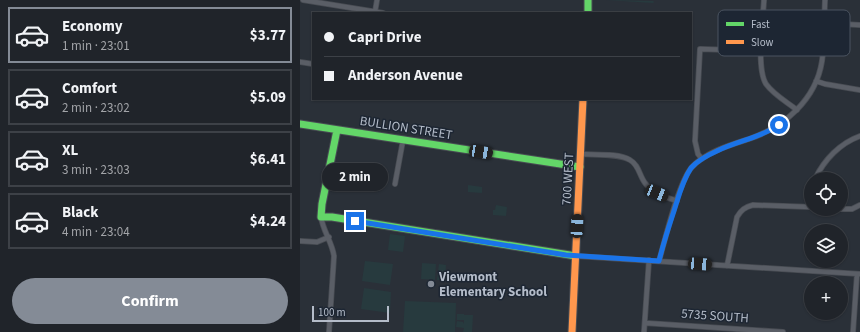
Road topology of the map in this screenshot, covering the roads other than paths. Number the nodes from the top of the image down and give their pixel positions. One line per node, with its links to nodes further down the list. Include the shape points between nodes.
1 (303, 0): 8 (street)
2 (377, 0): 8 (street)
3 (588, 0): 9 (street)
4 (764, 0): 6 (street)
5 (825, 0): 7 (street)
6 (763, 10)
7 (825, 10)
8 (375, 12)
9 (588, 12)
10 (850, 24): 11 (street)
11 (860, 25)
12 (718, 50): 26 (street, via 700,49 695,141)
13 (761, 56): 20 (street, via 765,82)
14 (822, 56): 17 (street)
15 (300, 62): 16 (street)
16 (312, 64)
17 (816, 81): 18 (street); 20 (street)
18 (860, 90)
19 (583, 100): 25 (street, 700 WEST)
20 (797, 110): 26 (street, via 772,130)
21 (300, 124): 22 (street, BULLION STREET)
22 (337, 130): 24 (street, BULLION STREET); 34 (street)
23 (860, 136): 28 (street, via 847,142 829,157)
24 (403, 140): 27 (street, BULLION STREET); 29 (street)
25 (581, 154): 27 (street, 700 WEST); 30 (street, via 619,156 630,160 637,166 650,189)
26 (702, 159): 30 (street, via 692,167 686,177)
27 (580, 167): 37 (street, 700 WEST)
28 (819, 172)
29 (395, 184)
30 (677, 201): 39 (street)
31 (860, 205): 33 (street)
32 (804, 207): 40 (street, via 746,206 737,217)
33 (848, 209)
34 (321, 217): 35 (street); 37 (street)
35 (329, 237): 36 (street, via 317,242); 43 (street, via 334,256)
36 (300, 241)
37 (576, 256): 38 (street); 44 (street, 700 WEST)
38 (649, 260): 39 (street); 42 (street)
39 (659, 261): 40 (street)
40 (727, 266): 41 (street)
41 (858, 274): 47 (street)
42 (645, 323): 45 (street); 46 (street, 5735 SOUTH)
43 (329, 332)
44 (572, 332)
45 (644, 332)
46 (784, 332)
47 (853, 332)

